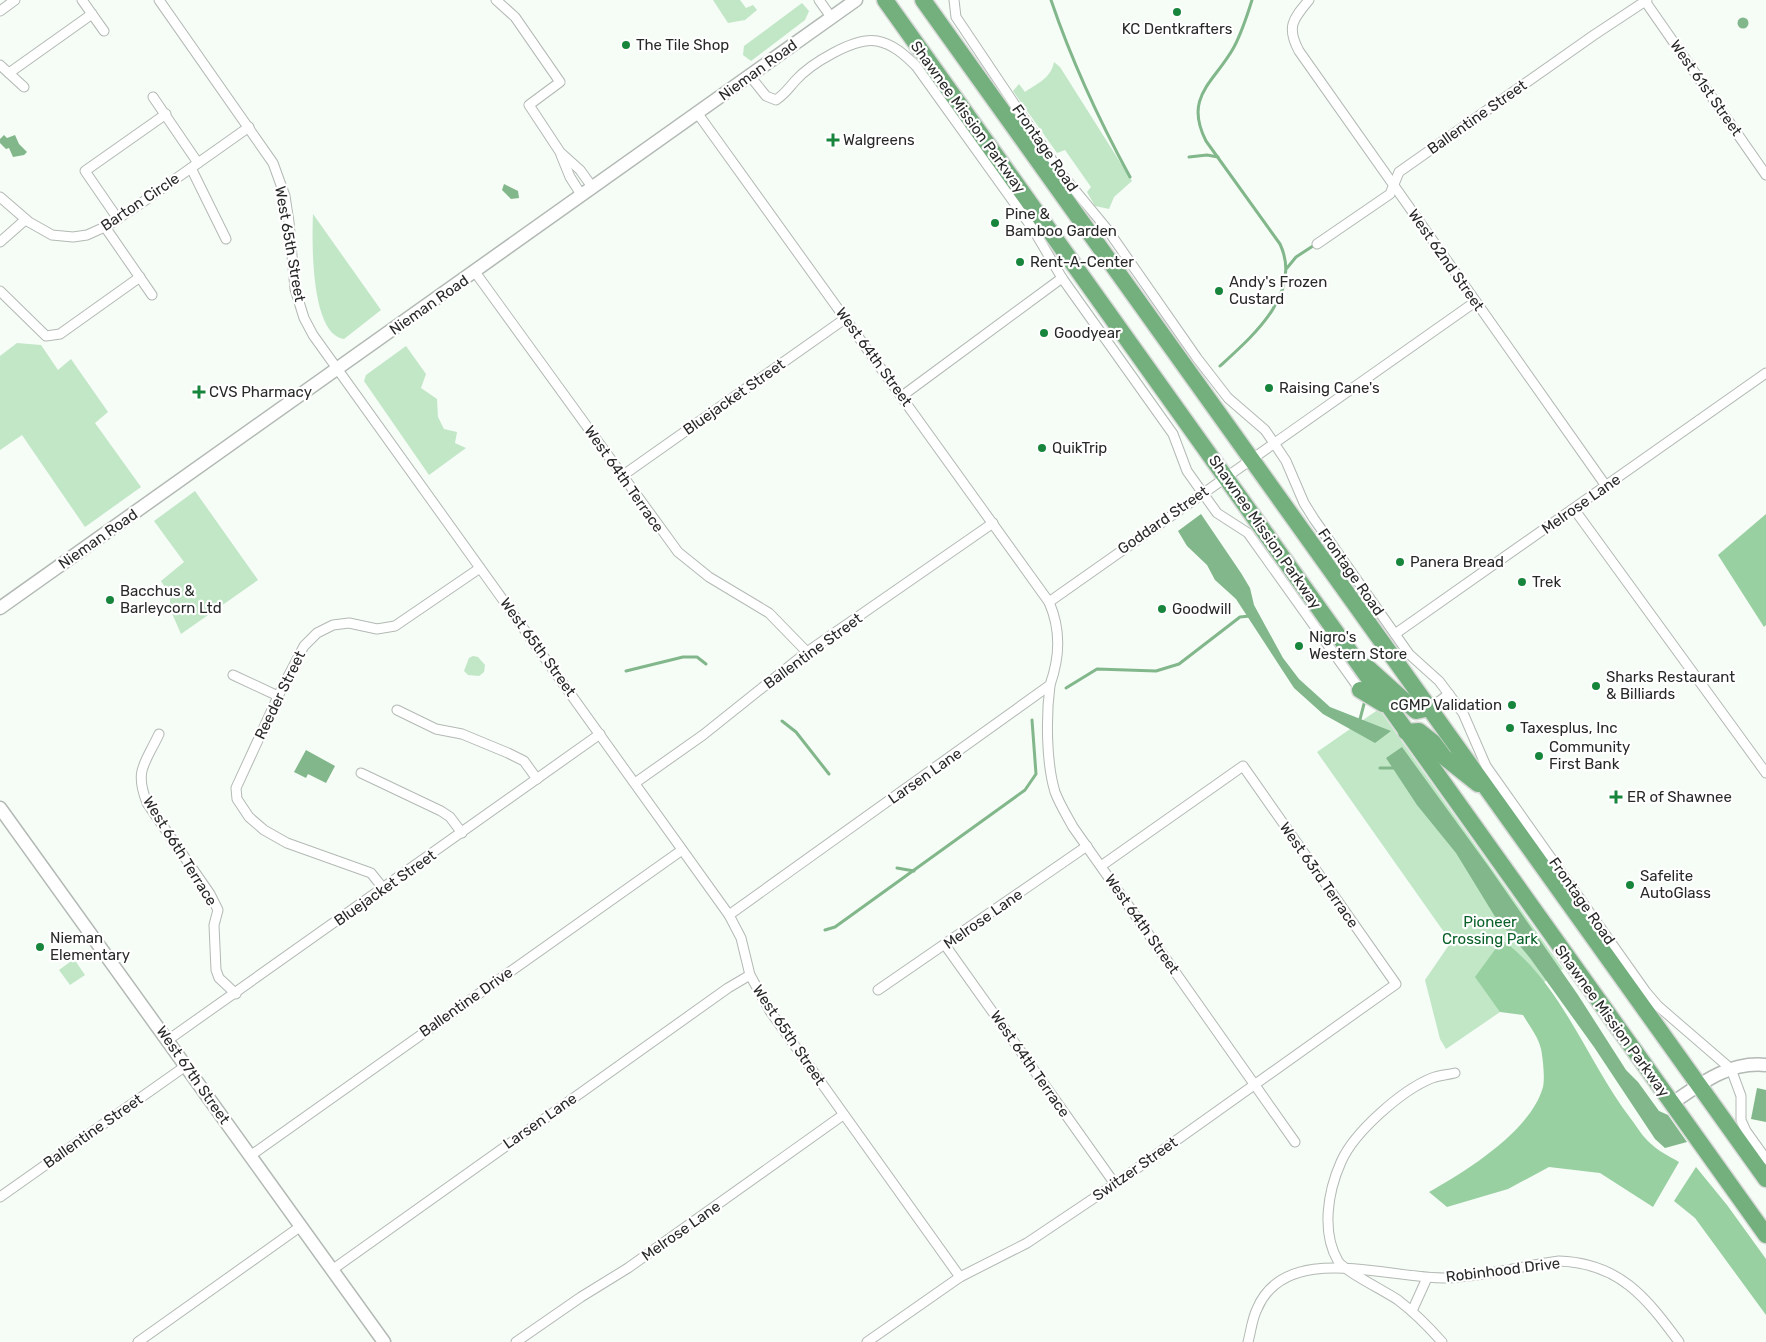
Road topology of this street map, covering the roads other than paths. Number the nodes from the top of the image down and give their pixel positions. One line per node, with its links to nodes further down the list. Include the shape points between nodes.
1 (15, 0): 12 (street)
2 (82, 0): 13 (street)
3 (159, 0): 23 (street, West 65th Street)
4 (496, 0): 27 (street, via 515,17 560,82 529,105 560,152 580,170)
5 (819, 0): 14 (street)
6 (856, 0): 14 (main road, Nieman Road)
7 (885, 0): 48 (highway, Shawnee Mission Parkway)
8 (923, 0): 46 (highway, Shawnee Mission Parkway)
9 (954, 0): 45 (street, Frontage Road, via 959,22 1060,172 1107,228 1228,398 1265,430)
10 (1308, 0): 26 (street, West 62nd Street, via 1295,17 1292,40)
11 (1646, 1): 25 (street, West 61st Street); 26 (street, Ballentine Street, via 1399,172)
12 (0, 11)
13 (92, 14): 15 (street); 17 (street)
14 (831, 17): 18 (main road, Nieman Road)
15 (104, 31)
16 (0, 65): 17 (street)
17 (8, 73): 19 (street)
18 (750, 76): 22 (main road, Nieman Road); 37 (street, via 766,96 776,100 809,69 849,46 878,41 903,53 923,75 1016,206)
19 (24, 86)
20 (153, 96): 21 (street)
21 (166, 114): 24 (street); 29 (street, via 85,171)
22 (698, 114): 27 (main road, Nieman Road); 41 (street, West 64th Street)
23 (249, 126): 24 (street, Barton Circle); 42 (street, West 65th Street, via 273,163 285,196 295,289 304,318)
24 (195, 165): 29 (street, Barton Circle); 32 (street)
25 (1766, 175)
26 (1393, 186): 34 (street, Ballentine Street, via 1390,194); 40 (street, West 62nd Street)
27 (587, 192): 35 (main road, Nieman Road)
28 (0, 198): 30 (street, Barton Circle)
29 (118, 219): 31 (street, Barton Circle)
30 (25, 220): 31 (street, Barton Circle, via 52,236 73,238); 33 (street)
31 (105, 227): 36 (street)
32 (226, 239)
33 (0, 242)
34 (1317, 244)
35 (475, 272): 42 (main road, Nieman Road); 47 (street, West 64th Terrace)
36 (140, 277): 38 (street, via 60,334 46,336); 39 (street)
37 (1062, 278): 44 (street); 50 (street, via 1173,434 1187,471)
38 (0, 291)
39 (152, 295)
40 (1476, 302): 45 (street, Goddard Street); 49 (street, West 62nd Street)
41 (846, 318): 44 (street, West 64th Street); 47 (street, Bluejacket Street)
42 (337, 369): 53 (street, West 65th Street); 55 (main road, Nieman Road)
43 (1766, 373): 49 (street, Melrose Lane)
44 (902, 396): 52 (street, West 64th Street)
45 (1274, 443): 46 (street, Goddard Street); 56 (street, Frontage Road, via 1286,461 1304,504)
46 (1250, 460): 48 (street, Goddard Street); 65 (highway, Shawnee Mission Parkway)
47 (622, 476): 57 (street, West 64th Terrace, via 678,552 709,578 769,612)
48 (1225, 477): 50 (street, Goddard Street); 58 (highway, Shawnee Mission Parkway)
49 (1606, 486): 51 (street, Melrose Lane)
50 (1203, 493): 54 (street, Goddard Street); 61 (street, via 1224,520 1248,533)
51 (1574, 509): 56 (street, Melrose Lane); 71 (street)
52 (993, 523): 54 (street, West 64th Street); 57 (street, Ballentine Street)
53 (480, 568): 63 (street, Reeder Street, via 395,626 378,629 350,623 333,625 317,633 304,646); 69 (street, West 65th Street)
54 (1049, 602): 60 (street, via 1058,630 1057,660)
55 (0, 608)
56 (1395, 634): 62 (street, Frontage Road, via 1409,654 1428,668)
57 (807, 652): 73 (street, Ballentine Street, via 704,735)
58 (1352, 655): 64 (highway, Shawnee Mission Parkway); 65 (highway, via 1397,691 1416,711)
59 (233, 675): 63 (street)
60 (1050, 685): 77 (street, West 64th Street, via 1047,709 1052,779 1061,806); 81 (street, Larsen Lane)
61 (1360, 690): 64 (highway)
62 (1449, 694): 65 (street); 90 (street, Frontage Road, via 1470,727 1486,766 1646,992)
63 (278, 696): 80 (street, Reeder Street, via 235,792 249,817 264,830 287,843 371,873)
64 (1387, 706): 67 (highway, Shawnee Mission Parkway)
65 (1430, 708): 74 (highway, Shawnee Mission Parkway)
66 (397, 710): 72 (street, via 436,729 462,734 508,753 524,761)
67 (1406, 732): 74 (highway, via 1419,731 1444,757); 94 (highway, Shawnee Mission Parkway)
68 (159, 734): 86 (street, West 66th Terrace, via 140,776 140,786 147,803 218,910 214,925 216,970 219,978)
69 (600, 734): 72 (street, Bluejacket Street); 73 (street, West 65th Street)
70 (361, 773): 76 (street, via 441,811)
71 (1766, 773)
72 (537, 779): 76 (street, Bluejacket Street)
73 (635, 783): 78 (street, West 65th Street)
74 (1492, 795): 92 (highway, Shawnee Mission Parkway)
75 (0, 808): 87 (main road, West 67th Street)
76 (462, 833): 80 (street, Bluejacket Street)
77 (1087, 846): 79 (street, West 64th Street); 82 (street, Melrose Lane)
78 (682, 850): 81 (street, West 65th Street); 97 (street, Ballentine Drive)
79 (1101, 866): 84 (street, West 63rd Terrace, via 1242,766); 93 (street, West 64th Street)
80 (383, 888): 86 (street, Bluejacket Street)
81 (729, 915): 83 (street, West 65th Street, via 741,938)
82 (945, 945): 85 (street, Melrose Lane); 100 (street, West 64th Terrace)
83 (750, 975): 95 (street, West 65th Street, via 770,1011); 104 (street, Larsen Lane)
84 (1396, 984): 93 (street, Switzer Street)
85 (878, 990)
86 (236, 994): 87 (street, Bluejacket Street)
87 (168, 1040): 88 (main road, West 67th Street)
88 (187, 1065): 97 (main road, West 67th Street); 101 (street, Ballentine Street)
89 (1766, 1065): 90 (main road)
90 (1731, 1069): 92 (main road); 98 (street, Frontage Road, via 1741,1096 1741,1120)
91 (1454, 1073): 105 (street, via 1419,1084 1389,1106 1375,1117 1342,1160 1327,1220 1338,1263)
92 (1699, 1084): 94 (main road); 99 (highway, Shawnee Mission Parkway)
93 (1254, 1085): 96 (street, West 64th Street); 100 (street, Switzer Street)
94 (1671, 1104): 103 (highway, Shawnee Mission Parkway)
95 (843, 1115): 106 (street, West 65th Street); 111 (street, Melrose Lane, via 628,1268)
96 (1295, 1142)
97 (250, 1156): 102 (main road, West 67th Street)
98 (1766, 1159)
99 (1766, 1179)
100 (1115, 1184): 106 (street, Switzer Street, via 1027,1243)
101 (0, 1197)
102 (301, 1226): 104 (main road, West 67th Street); 109 (street)
103 (1766, 1236)
104 (332, 1270): 110 (main road, West 67th Street)
105 (1347, 1270): 107 (street, Robinhood Drive); 108 (street); 113 (street, Robinhood Drive, via 1303,1270 1276,1282 1257,1309)
106 (960, 1277): 112 (street, Switzer Street)
107 (1426, 1278): 108 (street); 115 (street, Robinhood Drive, via 1472,1275 1559,1262 1598,1266 1644,1297)
108 (1412, 1311): 114 (street)
109 (138, 1342)
110 (384, 1342)
111 (516, 1342)
112 (867, 1342)
113 (1248, 1342)
114 (1442, 1342)
115 (1679, 1342)

